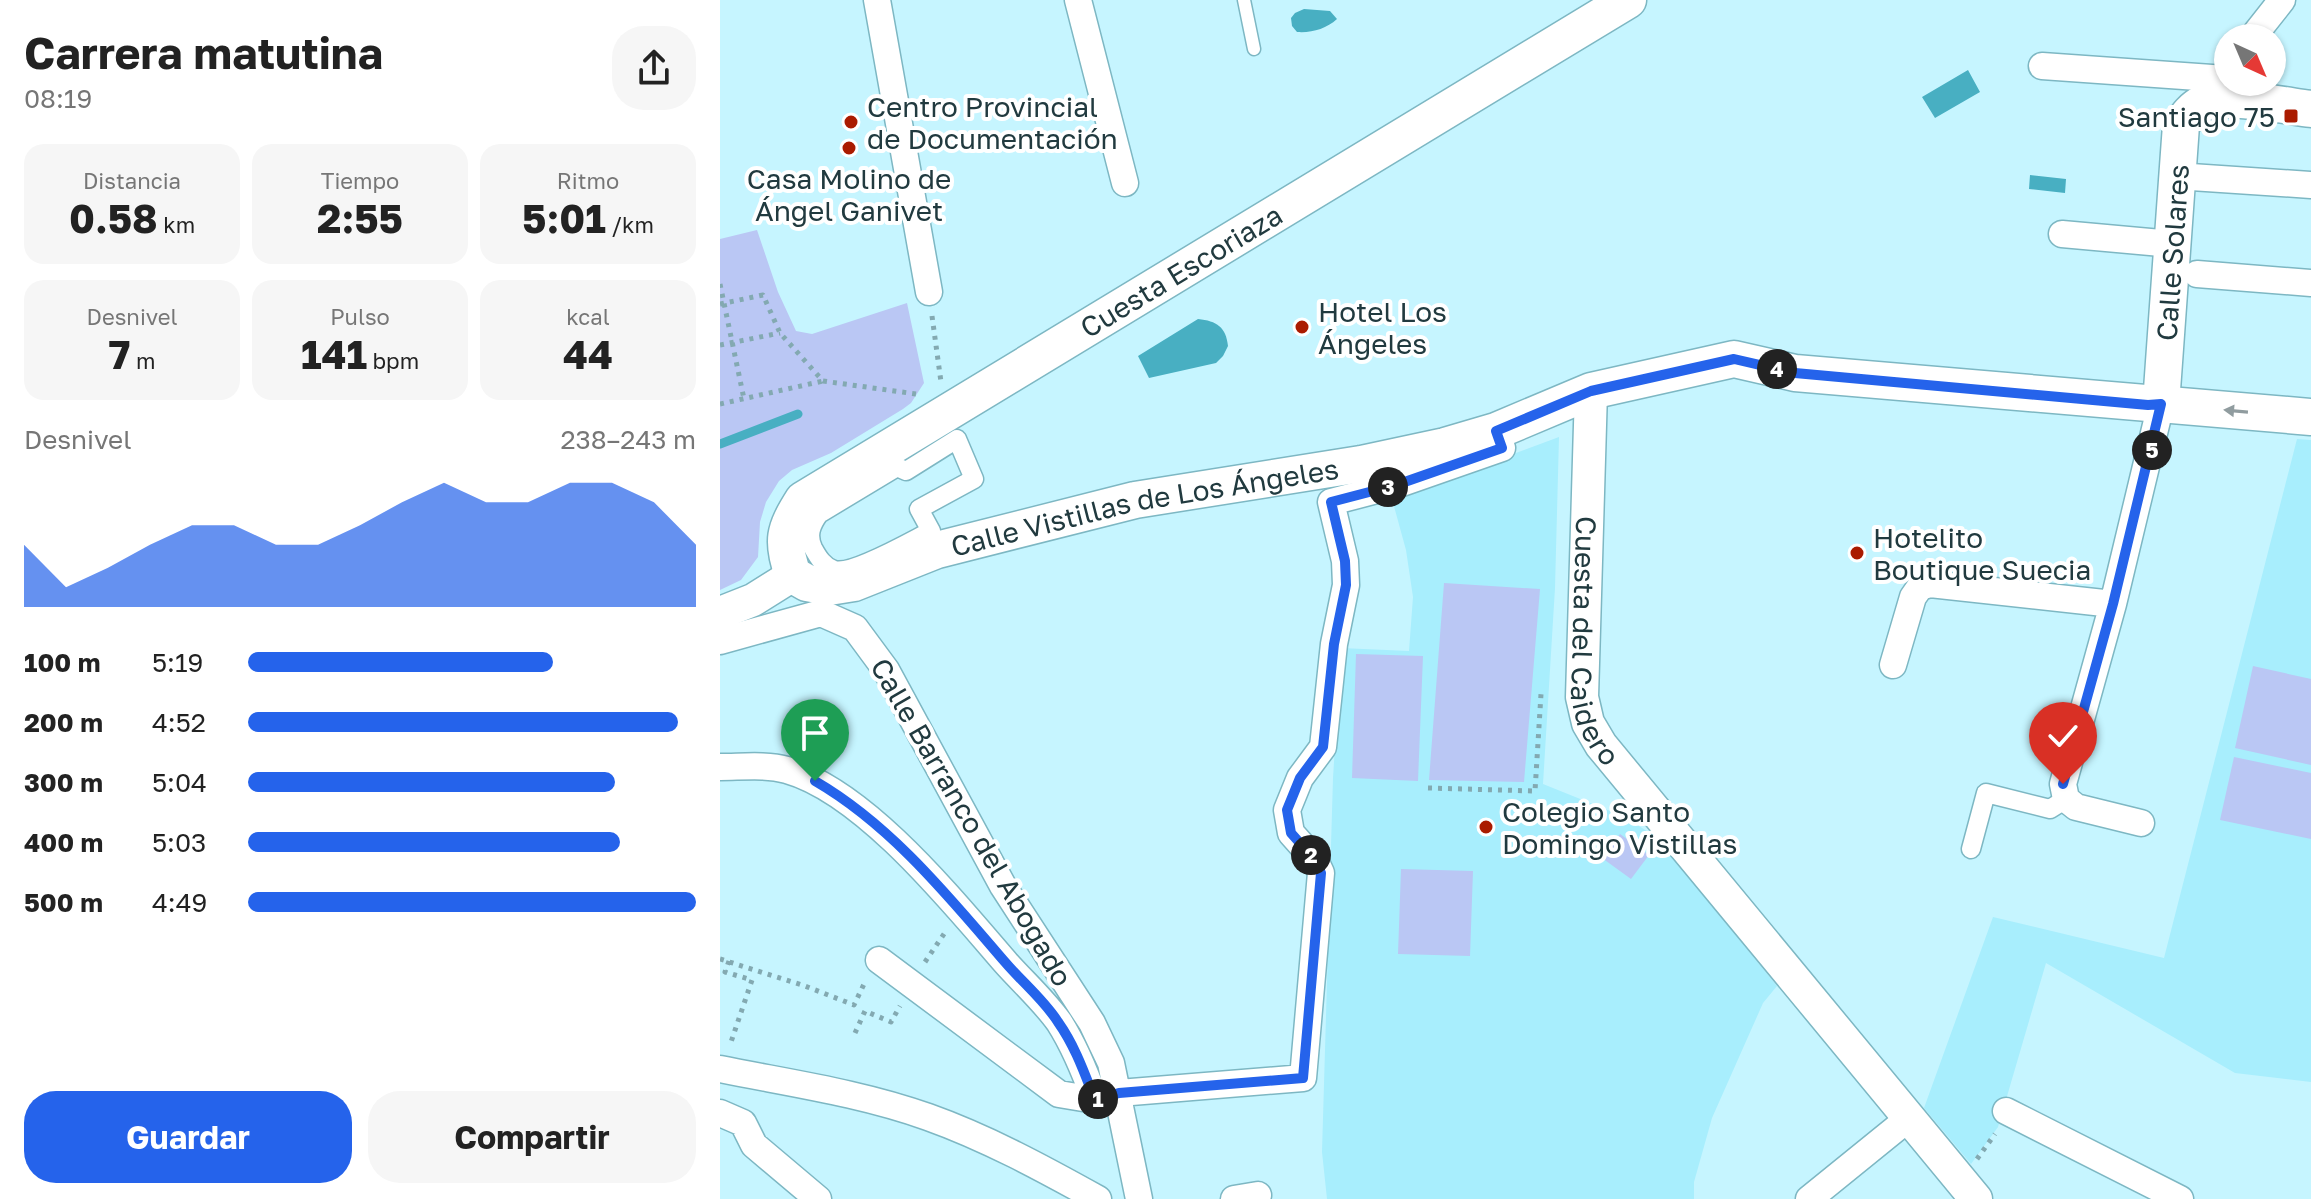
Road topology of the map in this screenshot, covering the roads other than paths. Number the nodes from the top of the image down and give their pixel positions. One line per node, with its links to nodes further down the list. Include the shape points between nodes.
1 (877, 0): 20 (street)
2 (1078, 0): 14 (street)
3 (1244, 0): 7 (lane)
4 (1628, 0): 26 (main road, Cuesta Escoriaza, via 803,500 786,526 785,552)
5 (2282, 0): 6 (street)
6 (2263, 24)
7 (1254, 49)
8 (2042, 66): 9 (street)
9 (2214, 81)
10 (2214, 92): 13 (main road, Calle Solares, via 2181,125)
11 (2270, 96): 12 (main road)
12 (2311, 109)
13 (2176, 176): 15 (street); 17 (main road, Calle Solares)
14 (1125, 183)
15 (2311, 185)
16 (2062, 234): 17 (street)
17 (2172, 244): 22 (main road, Calle Solares)
18 (2197, 274): 19 (street)
19 (2311, 283)
20 (930, 302)
21 (1591, 391): 22 (main road, Calle Vistillas de Los Ángeles, via 1734,359 1795,373); 24 (main road, Calle Vistillas de Los Ángeles); 39 (street, Cuesta del Caidero, via 1582,697 1588,723)
22 (2161, 404): 23 (main road, Calle Vistillas de Los Ángeles, one-way to 22); 27 (street)
23 (2311, 416)
24 (1496, 431): 26 (main road, Calle Vistillas de Los Ángeles, via 1361,464 1096,509 937,550 854,583 829,587); 37 (street, via 1502,448 1331,502 1346,585 1323,747 1300,778 1287,810 1291,833 1321,873 1303,1078)
25 (906, 471): 25 (street, via 957,439 974,479 919,509 931,531 854,568 835,570 820,562 810,541 811,525 819,514 897,467)
26 (793, 575): 28 (street)
27 (2113, 604): 30 (street, via 1930,584 1913,597); 32 (street, via 2063,784)
28 (720, 613)
29 (720, 641): 37 (street, Calle Barranco del Abogado, via 821,613 855,628 886,670 1003,886 1092,1023 1111,1063)
30 (1893, 665)
31 (726, 772): 37 (street, via 761,766 787,770 845,798 898,844 1057,1019)
32 (2066, 799): 33 (street, via 2076,807); 34 (street, via 2050,809 1986,793)
33 (2141, 823)
34 (1971, 849)
35 (879, 960): 37 (street, via 1059,1094)
36 (720, 1069): 42 (street, via 830,1090 928,1117 1041,1167)
37 (1107, 1096): 43 (street, Calle Barranco del Abogado)
38 (720, 1113): 41 (street, via 743,1123 754,1145)
39 (1909, 1118): 44 (street); 45 (street, Cuesta del Caidero)
40 (2003, 1119): 46 (street)
41 (818, 1199)
42 (1098, 1199)
43 (1139, 1199)
44 (1809, 1199)
45 (1976, 1199)
46 (2180, 1199)

